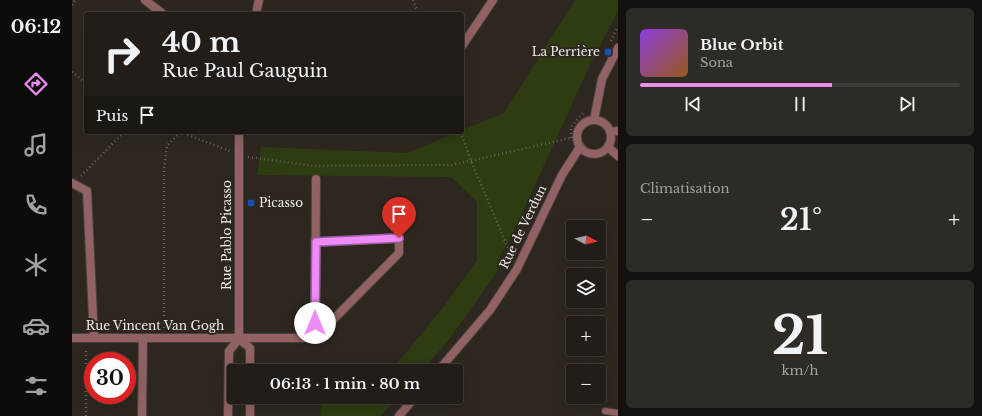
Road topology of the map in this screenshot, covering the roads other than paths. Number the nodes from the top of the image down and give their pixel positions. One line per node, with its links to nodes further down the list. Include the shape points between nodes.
1 (145, 0): 4 (street)
2 (259, 0): 5 (street)
3 (494, 0): 6 (street)
4 (160, 12)
5 (256, 12)
6 (464, 43)
7 (618, 48): 8 (street, via 602,79)
8 (594, 120): 9 (street, via 604,123); 11 (street, via 584,123 574,138)
9 (614, 131): 12 (street)
10 (239, 134): 21 (street, Rue Pablo Picasso)
11 (580, 147): 12 (street, via 594,154); 23 (street, Rue de Verdun, via 562,175 517,269 490,310)
12 (608, 147): 13 (street)
13 (618, 156)
14 (316, 179): 16 (street)
15 (73, 183): 18 (street, via 87,191)
16 (316, 242): 20 (street); 20 (street, via 399,238 399,253)
17 (72, 338): 18 (street, Rue Vincent Van Gogh)
18 (90, 338): 19 (street, Rue Vincent Van Gogh)
19 (143, 338): 21 (street, Rue Vincent Van Gogh); 29 (street)
20 (315, 338): 21 (street, Rue Vincent Van Gogh)
21 (239, 339): 22 (street, via 250,348); 30 (street, via 229,351)
22 (250, 364)
23 (444, 364)
24 (250, 404): 31 (street)
25 (410, 404): 28 (street)
26 (605, 411): 27 (lane)
27 (618, 413)
28 (401, 415)
29 (142, 416)
30 (228, 416)
31 (250, 416)

